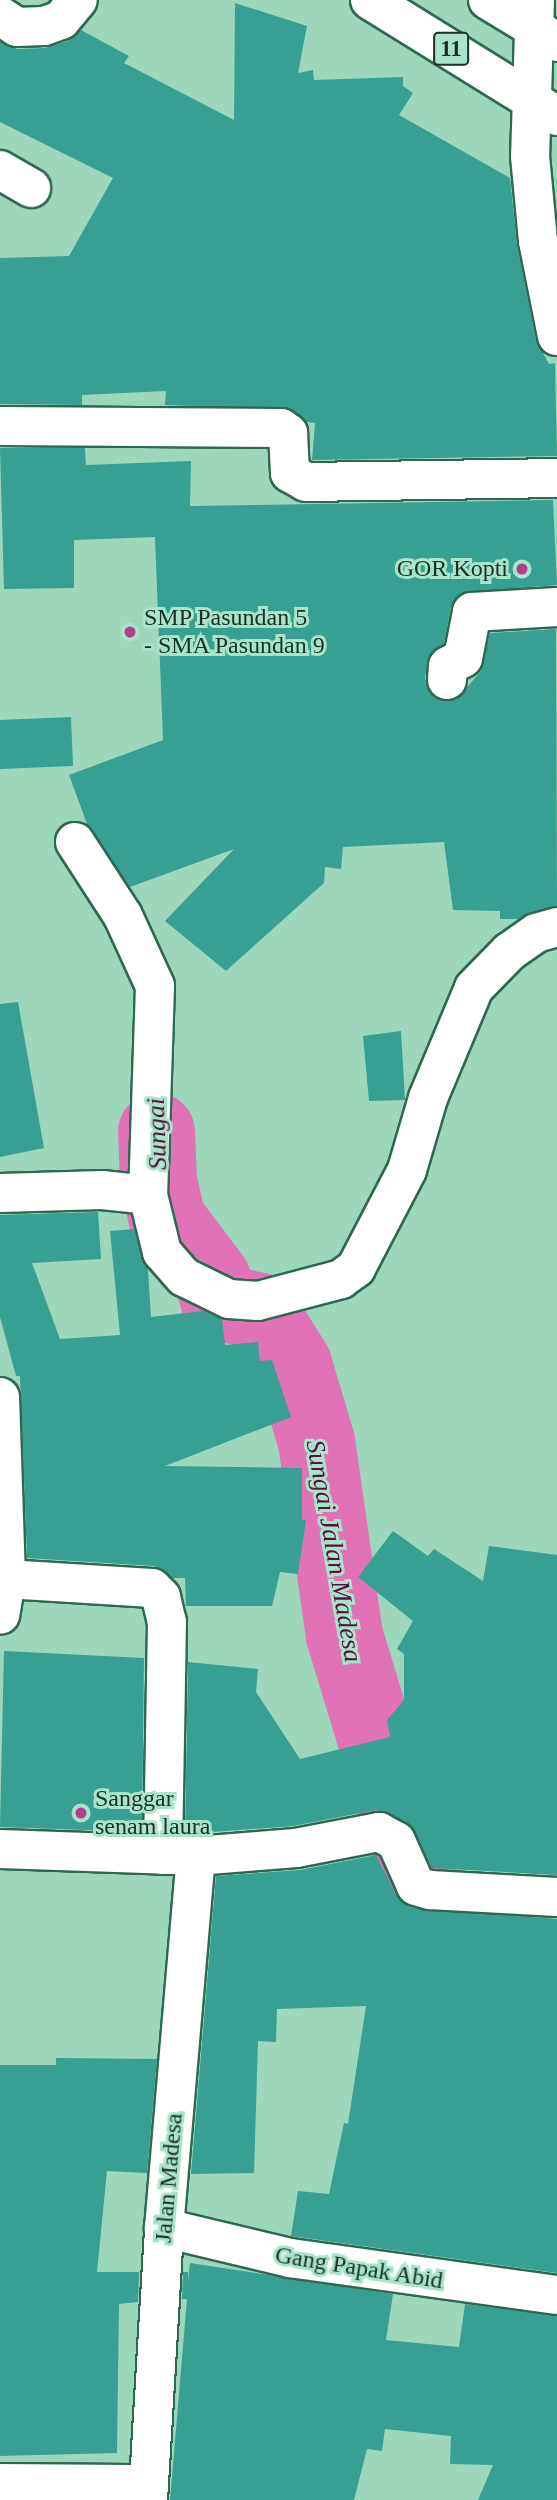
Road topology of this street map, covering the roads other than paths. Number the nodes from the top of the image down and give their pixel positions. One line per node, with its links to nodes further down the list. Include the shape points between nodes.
1 (78, 0): 4 (main road, via 61,20 44,26 17,27)
2 (370, 0): 6 (main road, 11)
3 (488, 0): 5 (main road, 11)
4 (0, 16)
5 (542, 23): 6 (main road)
6 (544, 108): 7 (main road, via 530,156 538,241)
7 (557, 336)
8 (0, 426): 9 (main road, via 281,428 288,433 290,473 306,482)
9 (557, 478)
10 (557, 607): 11 (main road, via 472,612 463,658 448,666)
11 (447, 680)
12 (75, 842): 15 (main road, via 123,916 155,986)
13 (557, 927): 15 (main road, via 536,933 509,952 474,988 428,1098 407,1170 356,1268 341,1279 258,1301 229,1299 207,1291 184,1277 162,1252)
14 (0, 1193): 15 (main road, via 102,1190)
15 (148, 1195)
16 (1, 1410): 17 (main road)
17 (3, 1597): 19 (main road, Jalan Madesa, via 152,1588 161,1597 167,1622)
18 (0, 1849): 19 (main road)
19 (180, 1856): 20 (main road, via 296,1848 379,1832 396,1841 416,1886); 21 (main road, Jalan Madesa)
20 (557, 1896)
21 (164, 2228): 22 (main road, Gang Papak Abid, via 290,2258); 24 (main road, Jalan Madesa)
22 (557, 2295)
23 (0, 2483): 24 (main road)
24 (148, 2492)

